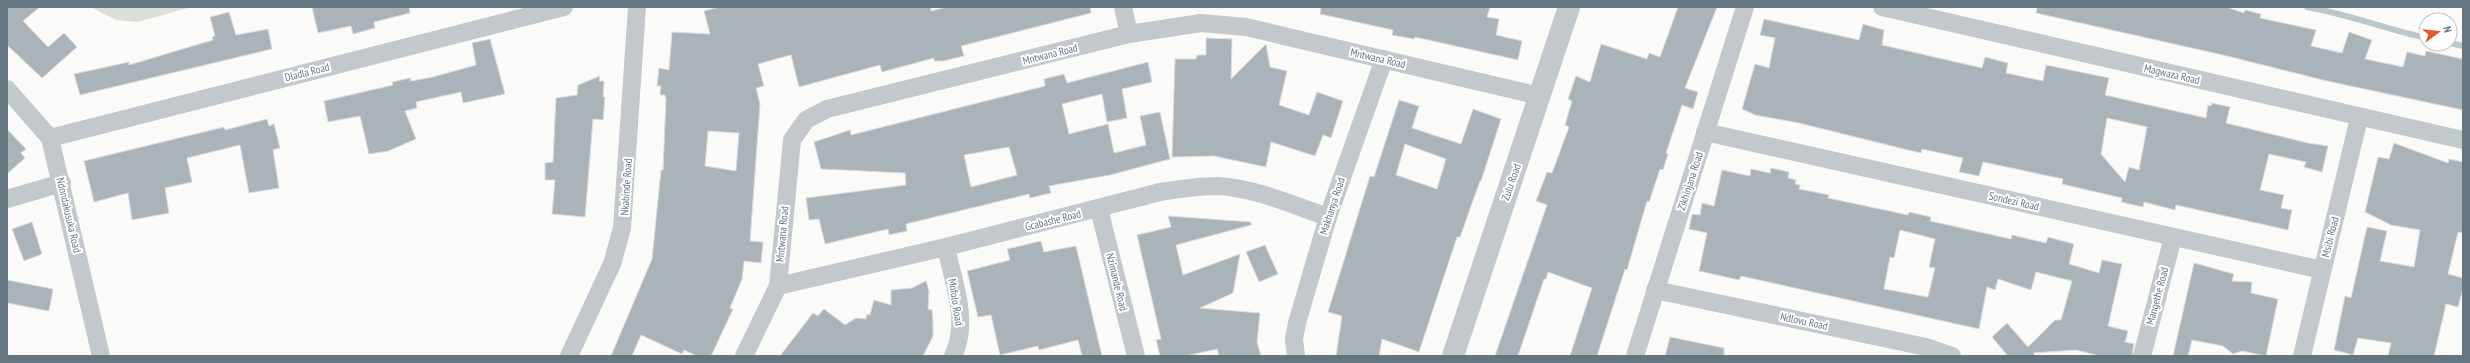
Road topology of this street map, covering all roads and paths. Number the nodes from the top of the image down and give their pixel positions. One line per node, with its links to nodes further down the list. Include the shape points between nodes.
1 (564, 7): 13 (street, Dladla Road)
2 (637, 7): 25 (street, Nkabinde Road, via 622,228 612,264)
3 (1123, 7): 7 (street)
4 (1569, 7): 10 (street, Zulu Road)
5 (1745, 7): 12 (street, Zikhinjana Road)
6 (1882, 7): 11 (street, Magwaza Road)
7 (1129, 34): 8 (street, Mntwana Road, via 1181,24 1230,25); 22 (street, Mntwana Road, via 828,110 806,120 792,140)
8 (1384, 59): 10 (street, Mntwana Road); 18 (street, Makhanya Road)
9 (7, 89): 13 (street, Ndondakusuka Road)
10 (1540, 96): 30 (street, Zulu Road)
11 (2359, 118): 14 (street, Magwaza Road); 21 (street, Msibi Road)
12 (1705, 132): 19 (street, Sondezi Road); 23 (street, Zikhinjana Road)
13 (50, 138): 15 (street, Ndondakusuka Road)
14 (2463, 140)
15 (62, 183): 16 (street); 24 (street, Ndondakusuka Road)
16 (7, 199)
17 (1099, 209): 18 (street, Gcabashe Road, via 1160,192 1219,186 1244,190); 20 (street, Gcabashe Road); 28 (street, Nzimande Road)
18 (1328, 217): 29 (street, Makhanya Road, via 1297,323 1294,339)
19 (2173, 237): 21 (street, Sondezi Road); 33 (street, Mangethe Road)
20 (946, 247): 22 (street, Gcabashe Road); 27 (street, Mofolo Road, via 961,326 960,340)
21 (2322, 270): 34 (street, Msibi Road)
22 (778, 286): 26 (street, Mntwana Road)
23 (1655, 290): 31 (street, Zikhinjana Road); 32 (street, Ndlovu Road, via 1926,347)
24 (101, 356)
25 (569, 356)
26 (744, 356)
27 (953, 356)
28 (1136, 356)
29 (1296, 356)
30 (1453, 356)
31 (1635, 356)
32 (1952, 356)
33 (2142, 356)
34 (2302, 356)

